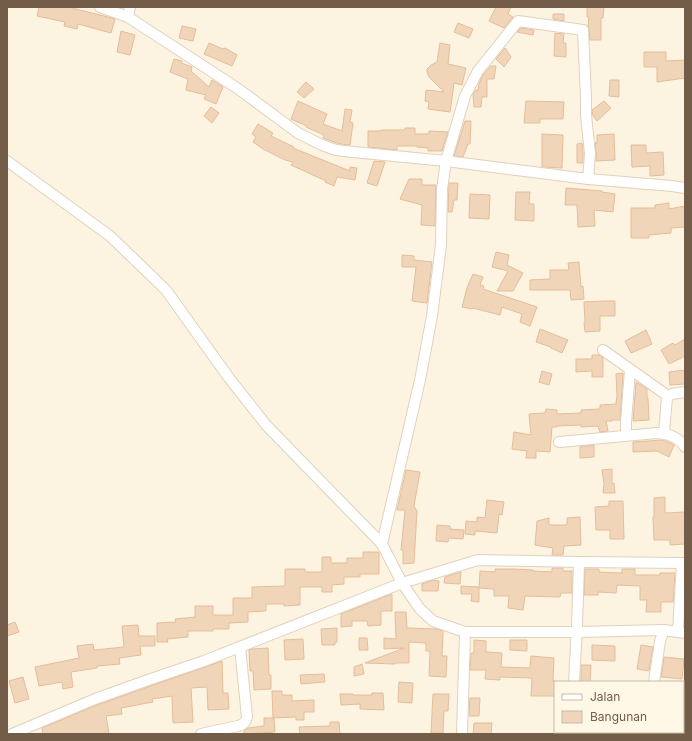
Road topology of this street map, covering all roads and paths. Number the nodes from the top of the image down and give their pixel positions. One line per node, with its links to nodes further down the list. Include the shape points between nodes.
1 (100, 7): 2 (street)
2 (129, 12): 4 (street, via 312,141 336,150)
3 (7, 161): 15 (street, via 110,236 166,290 228,378 267,426)
4 (446, 161): 5 (street); 5 (street, via 465,96 478,71 518,21 583,30 590,154); 15 (street, via 442,189 441,244 432,316)
5 (588, 179): 6 (street)
6 (685, 188)
7 (603, 350): 8 (street)
8 (630, 370): 10 (street); 12 (street)
9 (685, 392): 10 (street)
10 (668, 396): 11 (street)
11 (664, 433): 12 (street); 14 (street, via 674,436)
12 (626, 436): 13 (street)
13 (559, 442)
14 (685, 447)
15 (382, 544): 18 (street)
16 (578, 562): 17 (street); 18 (street, via 478,560); 19 (street)
17 (683, 563): 22 (street)
18 (402, 583): 21 (street, via 420,609 433,621); 23 (street)
19 (577, 625): 20 (street); 21 (street); 24 (street)
20 (664, 630): 22 (street); 25 (street)
21 (464, 632): 29 (street)
22 (681, 632)
23 (240, 647): 26 (street, via 95,700); 28 (street, via 246,721 242,725)
24 (574, 681)
25 (654, 681)
26 (26, 731): 27 (street)
27 (12, 734)
28 (201, 734)
29 (462, 734)

